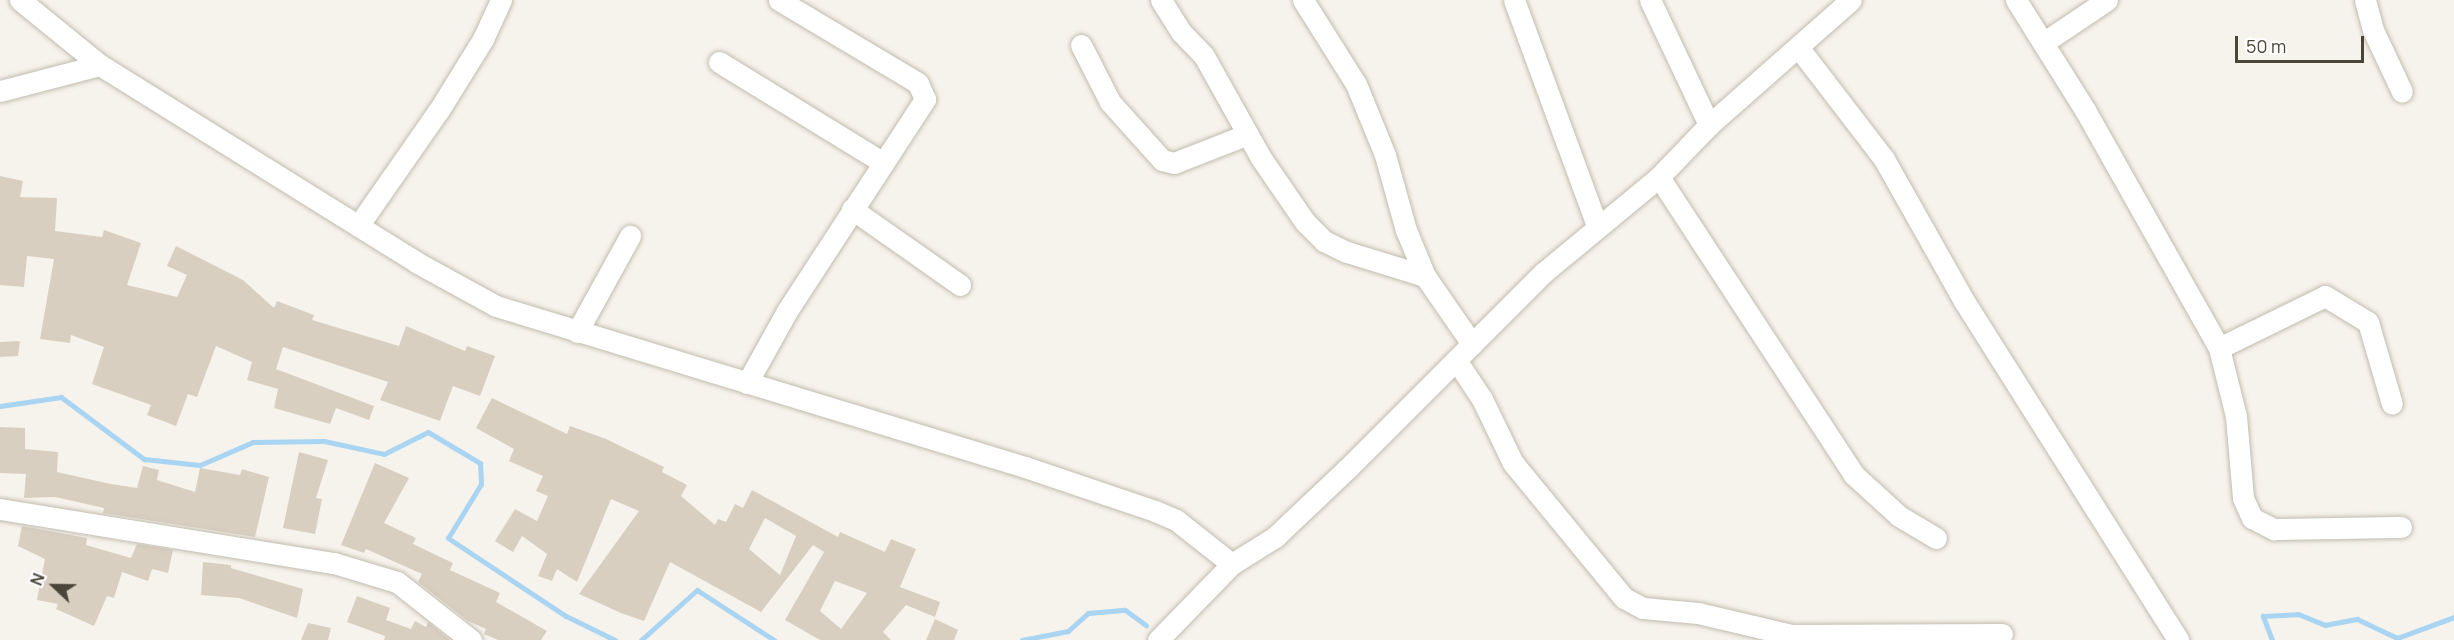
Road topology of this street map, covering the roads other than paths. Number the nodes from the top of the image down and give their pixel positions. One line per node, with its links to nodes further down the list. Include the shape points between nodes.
1 (20, 0): 16 (street)
2 (501, 0): 24 (street, via 483,39 439,110)
3 (779, 0): 21 (street, via 872,51 924,91 923,106)
4 (1161, 0): 20 (street, via 1181,32 1204,56)
5 (1303, 0): 27 (street, via 1356,84 1385,155 1406,230)
6 (1514, 0): 25 (street)
7 (1650, 0): 19 (street)
8 (2016, 0): 12 (street)
9 (2107, 0): 12 (street)
10 (2365, 0): 18 (street, via 2373,30)
11 (1847, 1): 14 (street)
12 (2043, 43): 31 (street)
13 (1081, 45): 20 (street, via 1110,102 1162,160 1174,163)
14 (1798, 47): 19 (street); 42 (street, via 1884,159 1964,301)
15 (719, 62): 21 (street)
16 (100, 65): 17 (street); 24 (street)
17 (0, 91)
18 (2402, 92)
19 (1709, 125): 22 (street)
20 (1248, 134): 27 (street, via 1305,222 1324,241)
21 (884, 163): 23 (street)
22 (1659, 177): 25 (street); 37 (street, via 1853,474 1899,516)
23 (852, 209): 28 (street); 33 (street)
24 (358, 226): 29 (street, via 496,306)
25 (1597, 226): 30 (street)
26 (630, 236): 29 (street)
27 (1425, 276): 30 (street)
28 (960, 285)
29 (577, 332): 33 (street)
30 (1472, 344): 32 (street)
31 (2218, 348): 34 (street, via 2325,296 2368,322); 36 (street, via 2236,416 2242,498 2252,518 2274,529)
32 (1456, 360): 38 (street, via 1275,537); 39 (street, via 1482,399 1513,463 1624,598 1643,608 1698,613 1791,635)
33 (747, 383): 38 (street, via 1155,511 1176,520)
34 (2392, 404)
35 (0, 508): 40 (street, via 334,563 397,582)
36 (2401, 527)
37 (1936, 538)
38 (1232, 564): 41 (street)
39 (2002, 634)
40 (471, 640)
41 (1158, 640)
42 (2178, 640)

